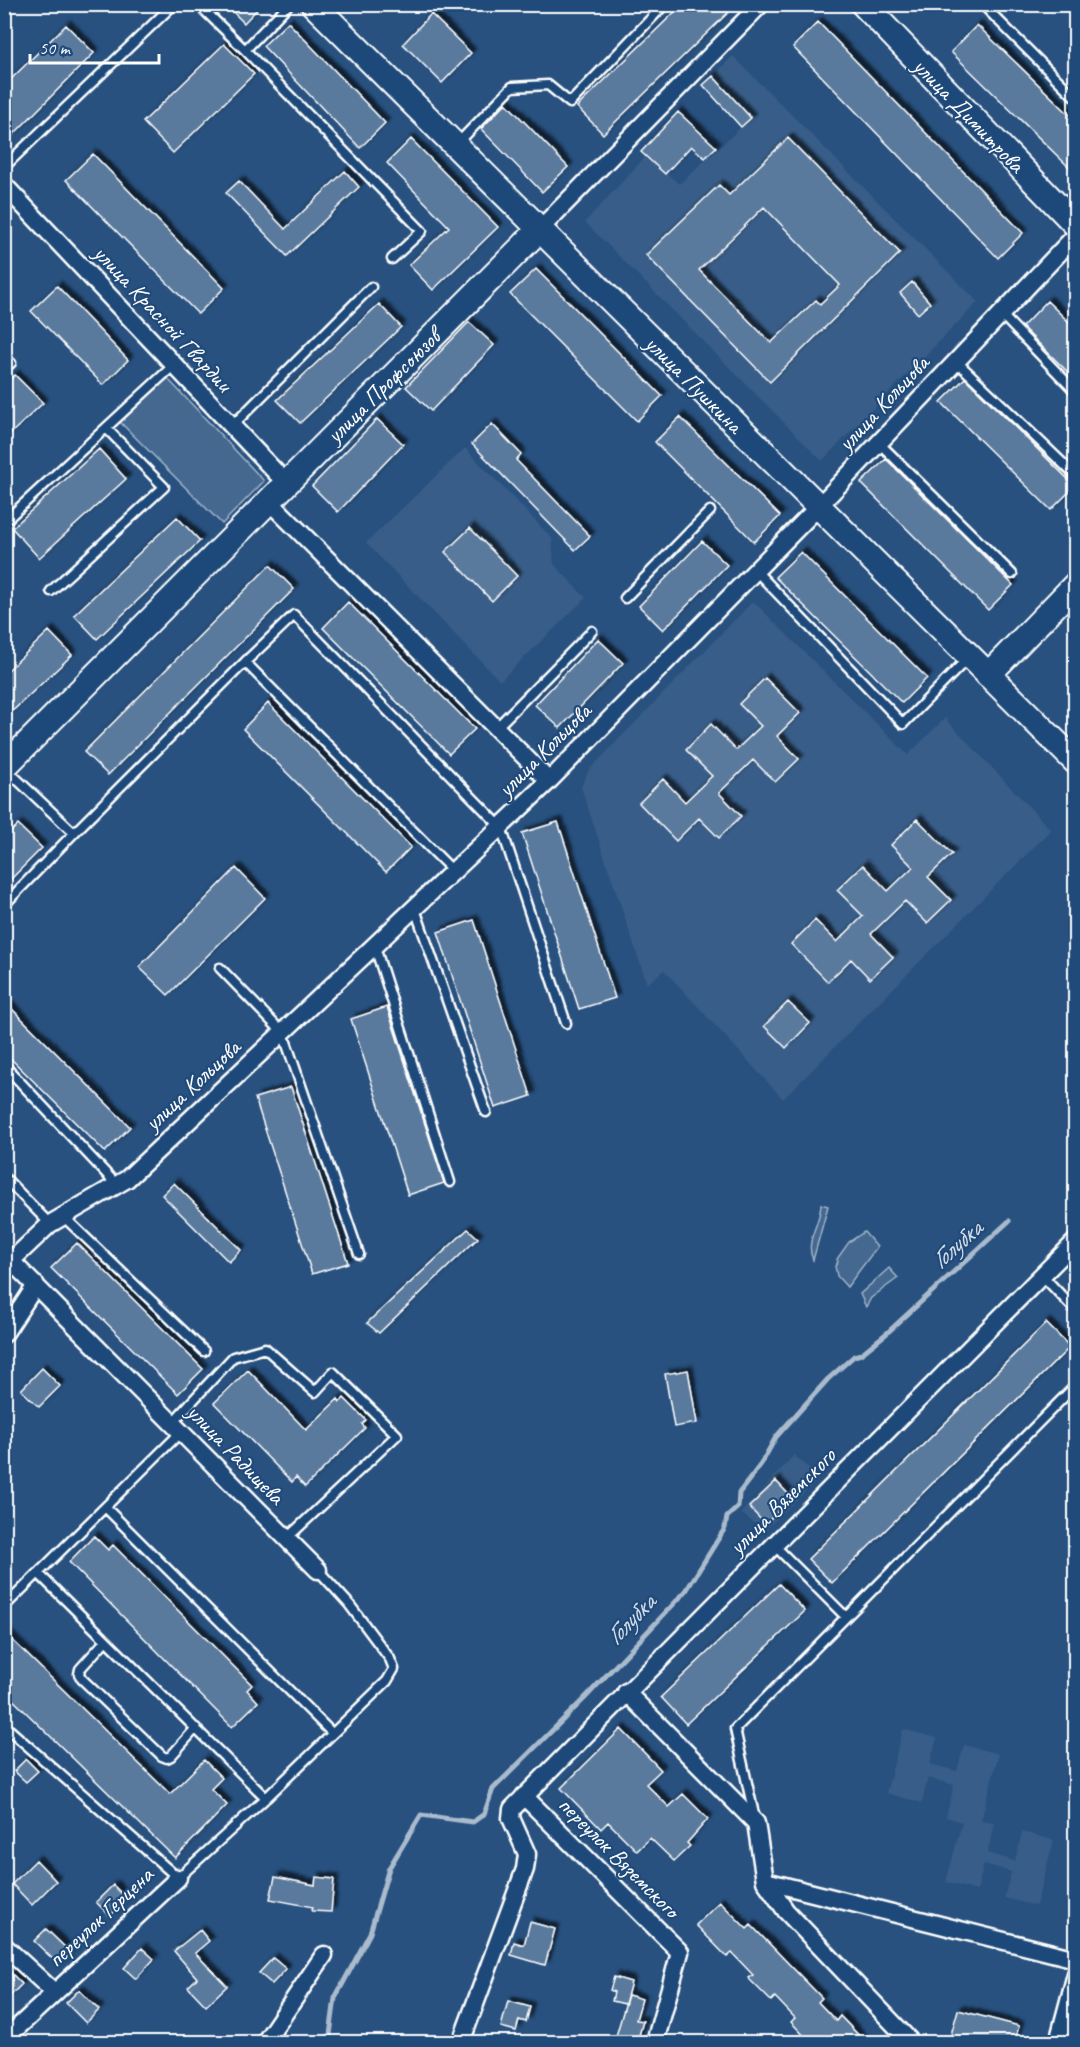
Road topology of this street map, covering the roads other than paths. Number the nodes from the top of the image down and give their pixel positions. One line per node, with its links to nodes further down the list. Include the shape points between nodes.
1 (174, 4): 12 (lane)
2 (198, 4): 9 (lane)
3 (289, 4): 9 (lane)
4 (313, 4): 11 (main road, улица Пушкина)
5 (665, 4): 11 (lane, via 570,103 548,85 512,87)
6 (761, 4): 15 (street, улица Профсоюзов)
7 (862, 4): 14 (main road, улица Димитрова)
8 (982, 4): 10 (lane)
9 (245, 50): 17 (lane, via 422,231)
10 (1076, 98)
11 (455, 146): 15 (main road, улица Пушкина)
12 (4, 167)
13 (4, 185): 21 (street, улица Красной Гвардии)
14 (1076, 225)
15 (539, 230): 27 (main road, улица Профсоюзов); 29 (main road, улица Пушкина)
16 (1076, 234): 19 (street, улица Кольцова)
17 (392, 259)
18 (371, 287): 23 (lane)
19 (1001, 314): 20 (street, улица Кольцова); 22 (lane)
20 (956, 361): 25 (street, улица Кольцова); 26 (lane)
21 (174, 364): 23 (street, улица Красной Гвардии); 24 (lane)
22 (1076, 392)
23 (232, 426): 27 (street, улица Красной Гвардии)
24 (106, 428): 31 (lane); 35 (lane, via 164,487)
25 (879, 443): 29 (street, улица Кольцова); 33 (lane)
26 (1076, 476)
27 (286, 483): 28 (main road, улица Профсоюзов)
28 (269, 501): 41 (street); 43 (main road, улица Профсоюзов)
29 (818, 507): 32 (street, улица Кольцова); 38 (main road, улица Пушкина)
30 (710, 511): 36 (lane)
31 (4, 522)
32 (756, 571): 38 (lane, via 903,724); 44 (street, улица Кольцова)
33 (1012, 574)
34 (1076, 584): 40 (main road)
35 (51, 591)
36 (625, 598)
37 (592, 631): 41 (lane)
38 (969, 657): 40 (main road, улица Пушкина)
39 (245, 662): 45 (lane, via 294,615); 46 (lane); 47 (lane)
40 (988, 675): 42 (main road, улица Пушкина)
41 (496, 728): 44 (street)
42 (1076, 762)
43 (4, 767): 46 (lane)
44 (549, 781): 45 (street, улица Кольцова)
45 (501, 827): 47 (street, улица Кольцова); 52 (lane)
46 (74, 832): 48 (lane)
47 (454, 872): 49 (street, улица Кольцова)
48 (4, 904)
49 (415, 909): 50 (street, улица Кольцова); 55 (lane)
50 (375, 947): 53 (street, улица Кольцова); 57 (lane)
51 (220, 968): 53 (lane)
52 (566, 1023)
53 (283, 1033): 58 (street, улица Кольцова); 61 (lane)
54 (4, 1065): 58 (lane)
55 (486, 1112)
56 (4, 1177): 59 (lane)
57 (450, 1182)
58 (117, 1185): 59 (street, улица Кольцова)
59 (57, 1220): 62 (street, улица Кольцова); 67 (lane)
60 (1076, 1241): 63 (street, улица Вяземского)
61 (359, 1254)
62 (8, 1257): 64 (street, улица Радищева)
63 (1042, 1275): 65 (lane); 72 (street, улица Вяземского)
64 (36, 1285): 66 (street); 69 (street, улица Радищева)
65 (1076, 1311)
66 (4, 1334)
67 (204, 1351)
68 (1076, 1385): 76 (lane)
69 (177, 1427): 70 (lane); 71 (street, улица Радищева); 71 (lane, via 234,1357 265,1348 315,1392 333,1372 397,1435)
70 (107, 1509): 74 (lane); 81 (lane)
71 (285, 1540): 73 (street, улица Радищева)
72 (773, 1544): 76 (lane); 78 (street, улица Вяземского)
73 (318, 1570): 81 (lane, улица Радищева, via 349,1604 394,1669 387,1681)
74 (39, 1574): 75 (lane); 77 (lane)
75 (4, 1607)
76 (846, 1617): 84 (lane, via 735,1729)
77 (106, 1640): 80 (lane); 80 (lane, via 80,1669 82,1679 162,1756 171,1756)
78 (626, 1692): 82 (street, улица Вяземского); 84 (street)
79 (4, 1725): 85 (lane)
80 (196, 1728): 83 (lane)
81 (332, 1733): 83 (lane)
82 (524, 1796): 94 (street, улица Вяземского, via 512,1809 511,1818 527,1854 525,1869); 95 (street, переулок Вяземского, via 680,1952)
83 (266, 1798): 85 (lane)
84 (756, 1823): 86 (street)
85 (178, 1878): 91 (street, переулок Герцена)
86 (765, 1881): 89 (street); 96 (street, via 786,1911)
87 (4, 1946): 91 (street, переулок Герцена)
88 (324, 1955): 93 (street)
89 (1076, 1959)
90 (1076, 1974): 97 (street)
91 (54, 1992): 92 (street, переулок Герцена)
92 (4, 2040)
93 (265, 2043)
94 (461, 2043)
95 (655, 2043)
96 (911, 2043)
97 (1058, 2043)

